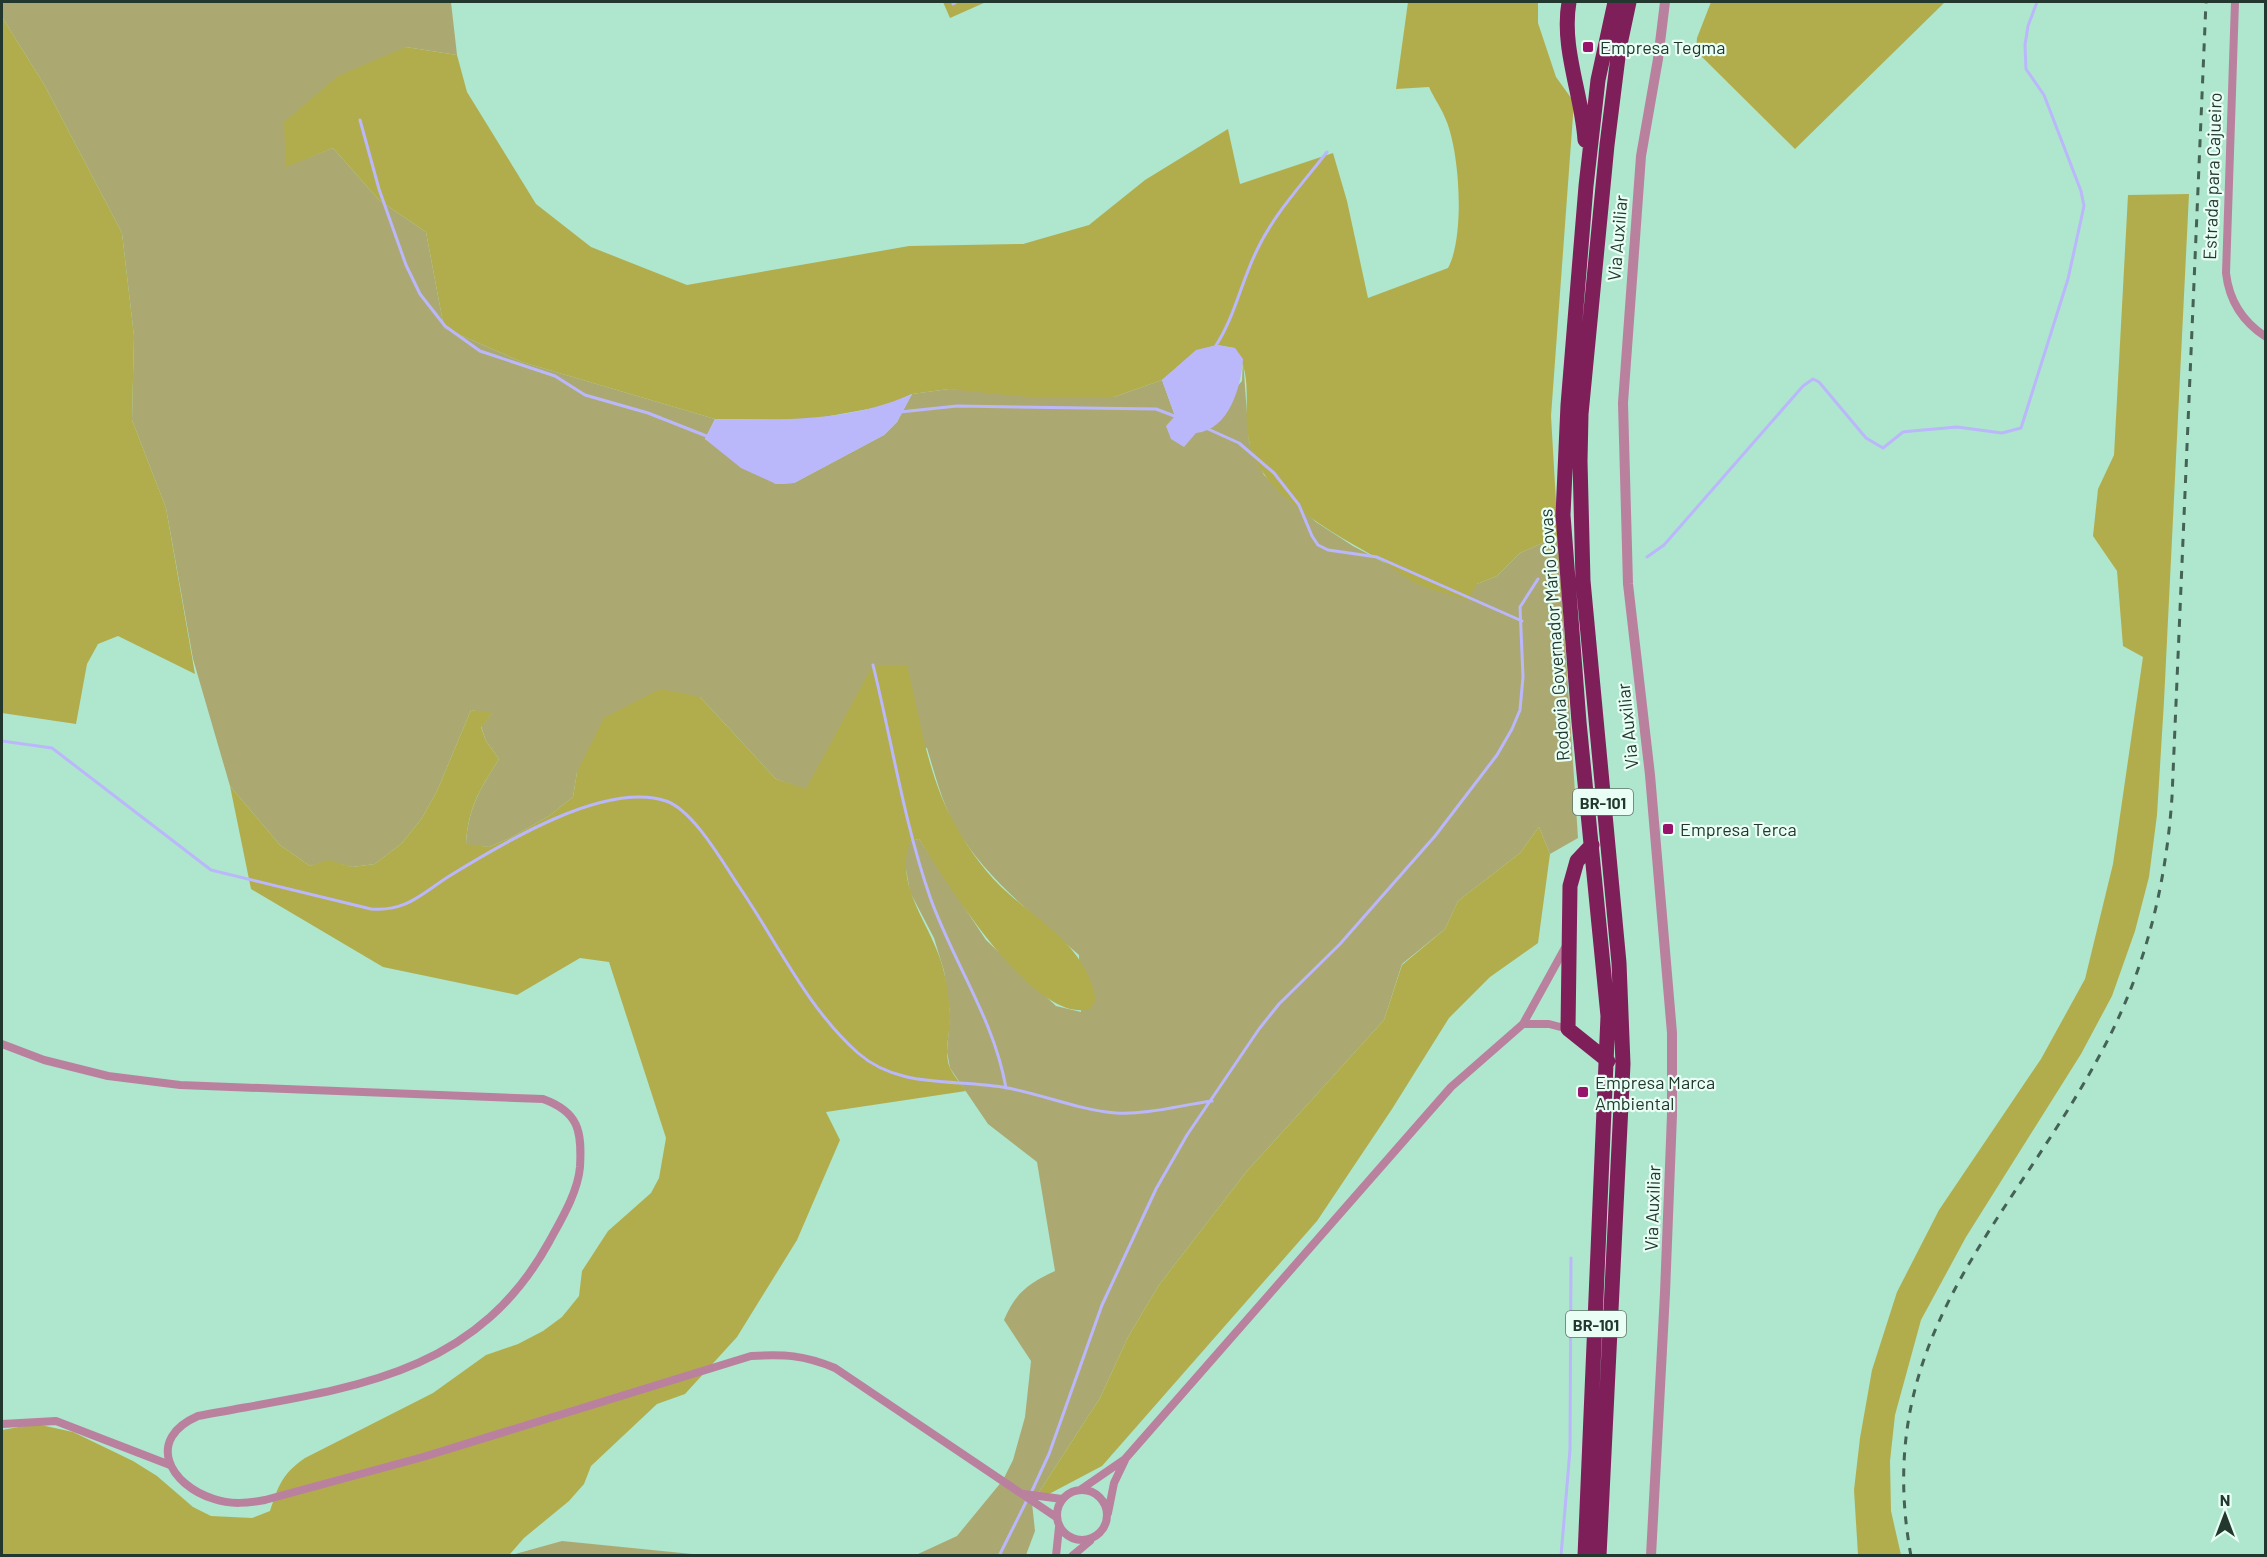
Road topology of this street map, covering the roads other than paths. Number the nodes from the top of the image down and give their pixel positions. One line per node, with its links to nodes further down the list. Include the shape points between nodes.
1 (1569, 2): 6 (highway, via 1567,43 1582,108)
2 (1615, 2): 6 (highway, Rodovia Governador Mário Covas / BR-101, via 1598,80)
3 (1629, 2): 27 (highway, Rodovia Governador Mário Covas / BR-101, via 1607,145 1580,460 1583,581 1619,963 1623,1064)
4 (1665, 2): 28 (street, Via Auxiliar, via 1641,156 1623,403 1628,585 1652,798 1672,1033 1665,1304)
5 (2235, 2): 7 (street, Estrada para Cajueiro, via 2226,273 2238,310)
6 (1586, 186): 8 (highway, Rodovia Governador Mário Covas / BR-101, via 1563,515)
7 (2265, 337)
8 (1592, 845): 9 (highway, via 1576,861 1570,886); 13 (highway, Rodovia Governador Mário Covas / BR-101, via 1608,1016)
9 (1568, 944): 10 (street); 11 (highway)
10 (1522, 1024): 11 (street); 15 (street, via 1443,1096)
11 (1568, 1029): 13 (highway)
12 (2, 1044): 16 (street, via 44,1060 108,1076 180,1085 543,1099 565,1108 579,1132 579,1171 556,1227 534,1268 482,1325 434,1357 362,1384 198,1416 182,1423 168,1445)
13 (1608, 1060): 26 (highway, Rodovia Governador Mário Covas / BR-101)
14 (2, 1424): 16 (street, via 56,1421 74,1425)
15 (1125, 1459): 17 (street); 21 (street, via 1114,1483)
16 (170, 1465): 18 (street, via 179,1480 193,1491 215,1500 265,1500 423,1457 751,1356 781,1354 808,1357 835,1368)
17 (1080, 1490): 19 (street); 21 (street, via 1098,1496 1107,1514)
18 (1024, 1494): 19 (street); 20 (street)
19 (1062, 1499): 20 (street)
20 (1056, 1517): 22 (street)
21 (1106, 1523): 23 (street)
22 (1059, 1527): 23 (street, via 1074,1539); 24 (street)
23 (1093, 1538): 25 (street)
24 (1056, 1556)
25 (1072, 1556)
26 (1585, 1556)
27 (1599, 1556)
28 (1651, 1556)

